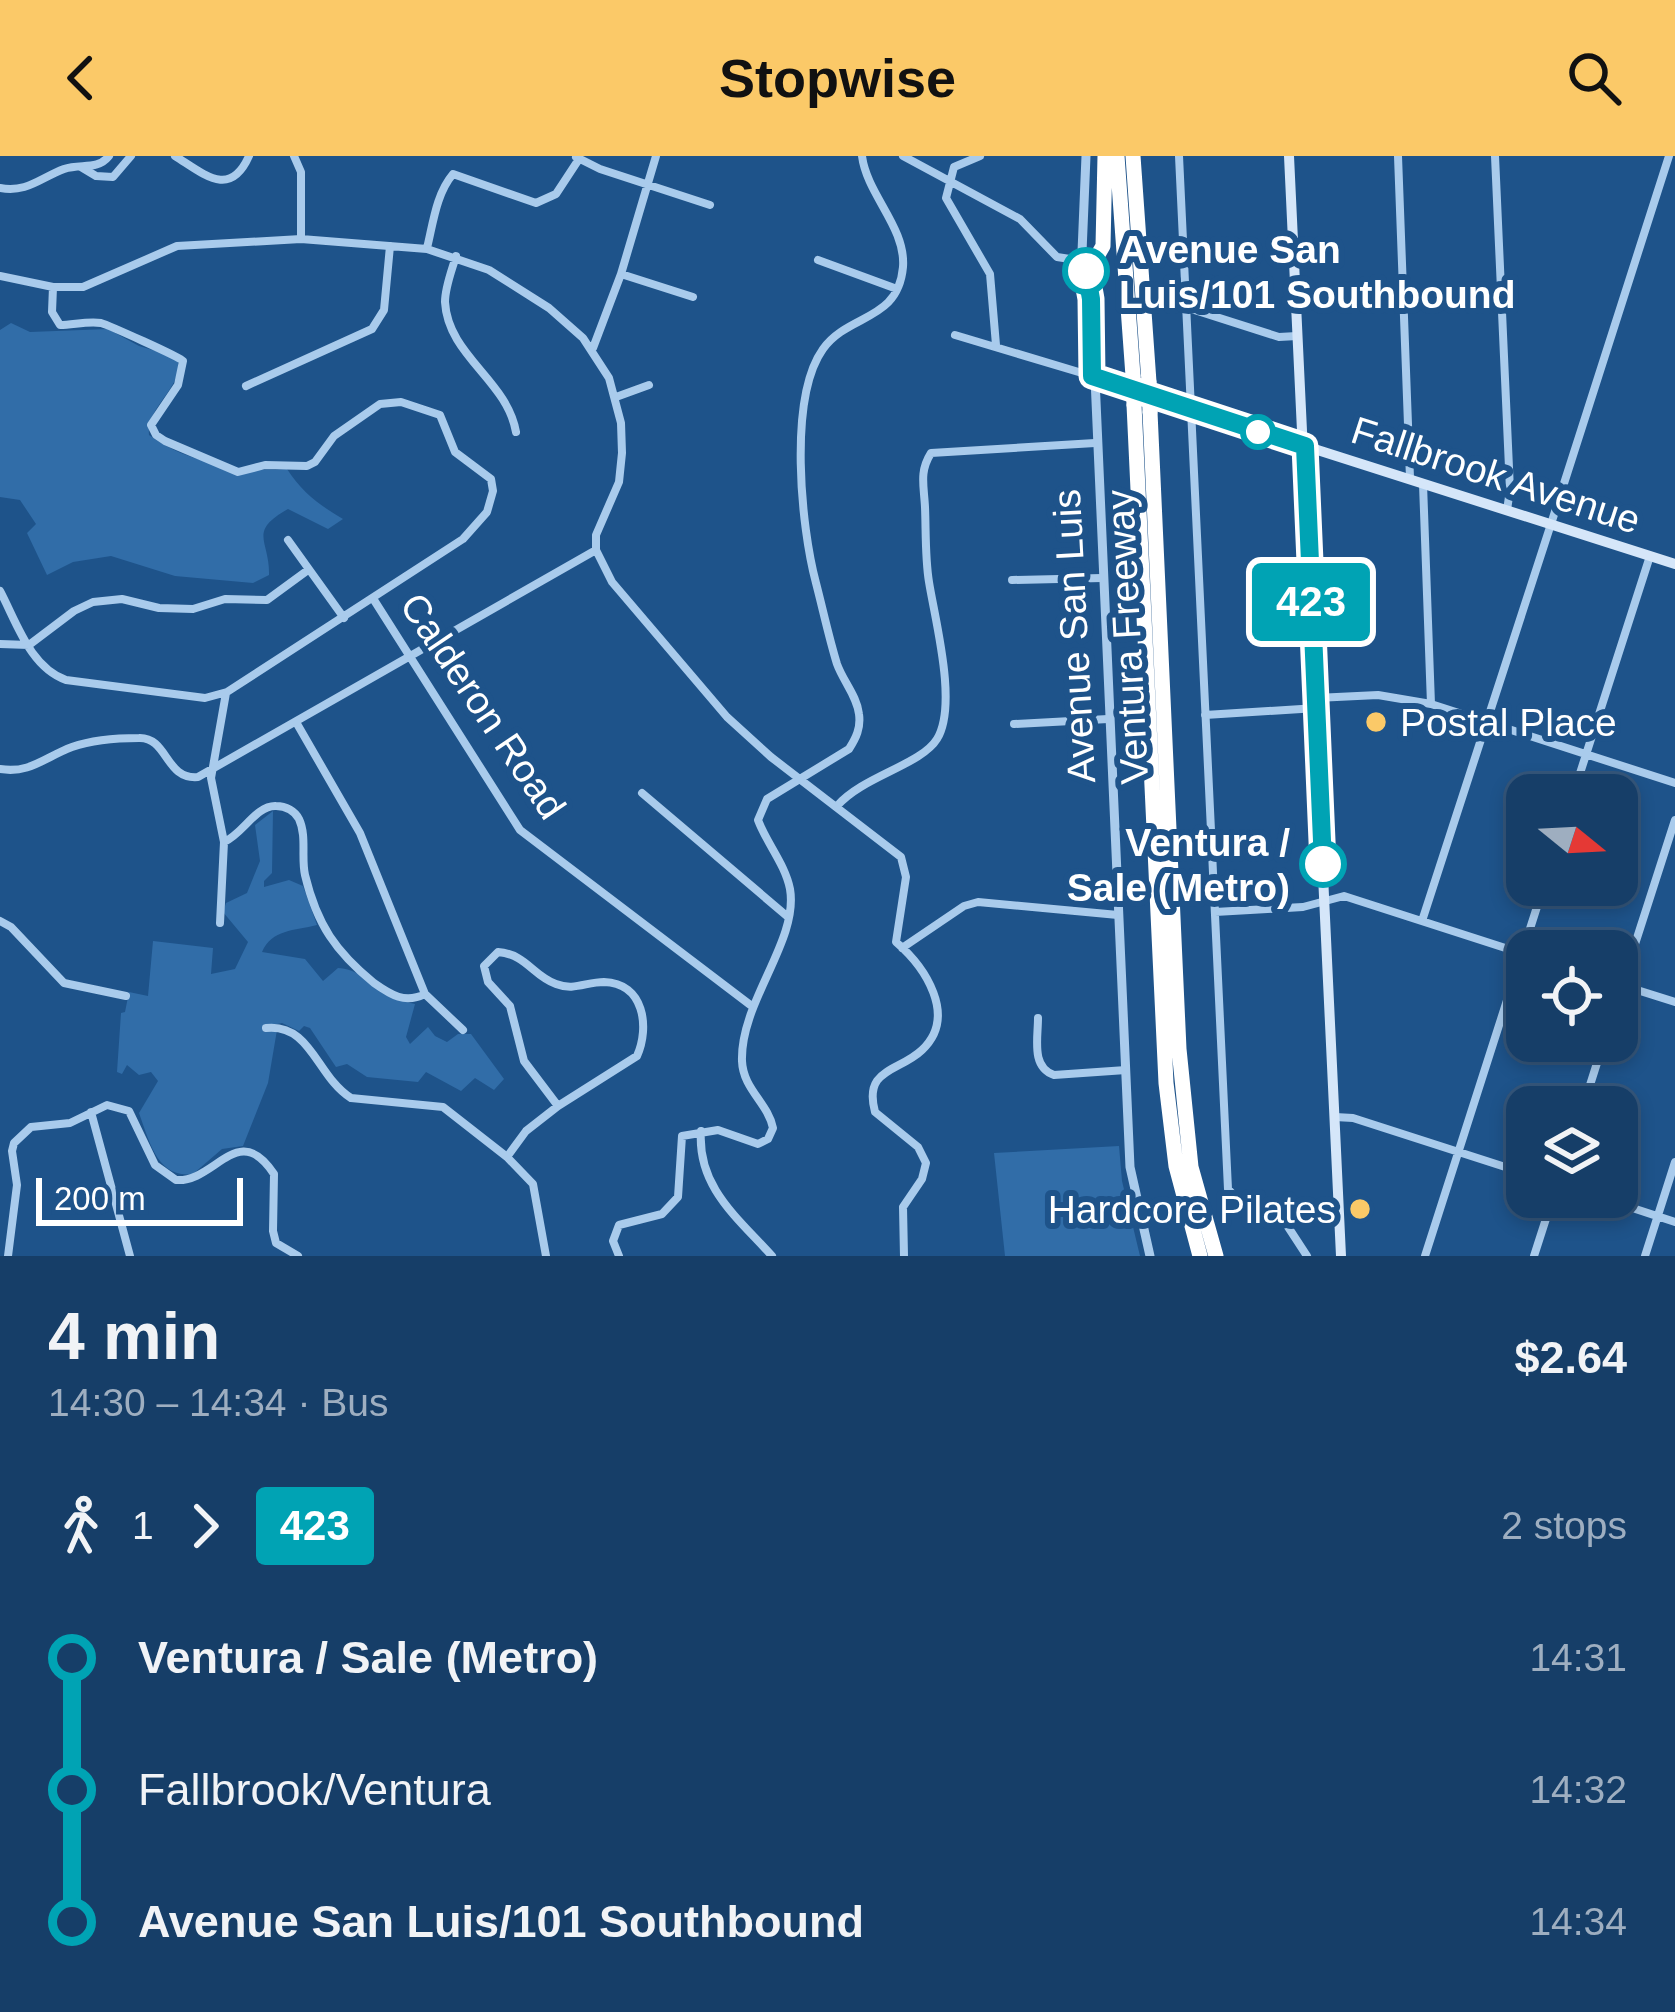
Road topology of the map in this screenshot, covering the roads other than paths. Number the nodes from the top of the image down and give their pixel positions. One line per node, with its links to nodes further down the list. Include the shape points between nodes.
1 (109, 156): 21 (street)
2 (130, 156): 21 (street, via 113,177)
3 (175, 156): 4 (street, via 217,180 241,173)
4 (249, 156)
5 (294, 156): 26 (street)
6 (656, 156): 23 (street)
7 (862, 156): 35 (street, via 900,241)
8 (903, 156): 22 (street)
9 (980, 156): 22 (street, via 954,167)
10 (1086, 156): 31 (street, Avenue San Luis)
11 (1105, 156): 31 (highway, via 1103,246)
12 (1118, 156): 43 (highway, Ventura Freeway)
13 (1133, 156): 43 (highway, Ventura Freeway)
14 (1179, 156): 15 (street); 37 (street)
15 (1190, 156)
16 (1289, 156): 39 (main road)
17 (1398, 156): 52 (street)
18 (1495, 156): 54 (street)
19 (1669, 156): 55 (street)
20 (577, 158): 23 (street); 28 (street, via 556,194 536,203 453,174)
21 (80, 166): 24 (street, via 20,190)
22 (948, 181): 31 (street, via 1020,219 1057,257); 40 (street, via 948,207 990,274)
23 (648, 184): 25 (street); 32 (street)
24 (0, 188)
25 (710, 205)
26 (301, 239): 27 (street); 34 (street, via 177,247 83,287)
27 (391, 246): 28 (street); 44 (street, via 384,310 372,329)
28 (427, 249): 29 (street)
29 (456, 256): 41 (street, via 549,308); 49 (street, via 448,320 462,350 507,399)
30 (818, 260): 35 (street)
31 (1083, 261): 42 (street, Avenue San Luis)
32 (621, 274): 36 (street); 41 (street)
33 (0, 276): 34 (street)
34 (53, 287): 64 (street, Calderon Road, via 60,325 102,323 180,356 178,385 152,430 238,472 311,465 334,436 390,402 440,416 455,452 490,479 491,502 463,539)
35 (897, 289): 81 (street, via 878,314 824,349 802,405 807,552 860,718 849,749)
36 (693, 296)
37 (1185, 307): 39 (street); 48 (street)
38 (955, 334): 40 (street, Fallbrook Avenue)
39 (1298, 336): 51 (main road)
40 (996, 345): 42 (street, Fallbrook Avenue)
41 (593, 348): 46 (street)
42 (1092, 376): 48 (street, Fallbrook Avenue); 50 (street, Avenue San Luis)
43 (1141, 379): 47 (highway, Ventura Freeway, bridge)
44 (246, 386)
45 (649, 386): 46 (street)
46 (616, 397): 57 (street, via 619,482)
47 (1142, 409): 127 (highway, Ventura Freeway, via 1166,1083); 128 (highway, Ventura Freeway, via 1179,1049 1191,1167)
48 (1190, 409): 51 (street, Fallbrook Avenue); 72 (street)
49 (517, 432)
50 (1095, 443): 61 (street, Avenue San Luis); 84 (street, via 938,450 926,461 928,580 941,629 945,717 928,750 860,784)
51 (1305, 446): 52 (main road, Fallbrook Avenue); 70 (main road)
52 (1410, 478): 53 (main road, Fallbrook Avenue)
53 (1424, 483): 54 (main road, Fallbrook Avenue); 71 (street)
54 (1507, 510): 55 (main road, Fallbrook Avenue)
55 (1551, 524): 58 (main road, Fallbrook Avenue); 75 (street)
56 (289, 540): 60 (street)
57 (596, 550): 68 (street); 81 (street, via 612,582 712,702)
58 (1651, 556): 59 (main road, Fallbrook Avenue); 77 (street)
59 (1675, 564)
60 (308, 570): 65 (street); 67 (street, via 267,600 225,599 193,609 92,602)
61 (1102, 578): 62 (street); 73 (street, Avenue San Luis)
62 (1012, 580)
63 (0, 591): 67 (street)
64 (374, 600): 65 (street); 68 (street, Calderon Road)
65 (344, 618): 69 (street)
66 (0, 644): 67 (street)
67 (29, 645): 69 (street, via 42,666 67,680 205,698)
68 (409, 657): 74 (street); 101 (street, Calderon Road, via 520,830)
69 (226, 692): 79 (street)
70 (1317, 703): 71 (street, via 1378,695); 72 (street); 87 (main road)
71 (1431, 704): 75 (street)
72 (1205, 715): 88 (street)
73 (1108, 719): 76 (street); 89 (street, Avenue San Luis)
74 (296, 722): 79 (street); 98 (street, via 360,833)
75 (1486, 722): 77 (street); 92 (street)
76 (1014, 724)
77 (1586, 754): 80 (street); 82 (street)
78 (0, 769): 79 (street, via 37,766 89,742 144,737 181,775)
79 (213, 770): 86 (street)
80 (1580, 774)
81 (800, 778): 84 (street); 90 (street, via 767,799 758,820 785,872)
82 (1675, 783)
83 (642, 793): 90 (street)
84 (837, 806): 95 (street, via 901,857)
85 (1675, 820): 94 (street)
86 (224, 842): 93 (street); 98 (street, via 261,810 292,811 302,826 304,874 338,952 400,998)
87 (1325, 900): 88 (street); 92 (street, via 1349,897); 109 (main road)
88 (1215, 912): 129 (street, via 1228,1189 1239,1201 1277,1210)
89 (1118, 915): 95 (street, via 977,902); 106 (street, Avenue San Luis)
90 (789, 918): 101 (street)
91 (0, 921): 99 (street, via 64,983)
92 (1422, 921): 96 (street)
93 (220, 922)
94 (1638, 930)
95 (902, 948): 125 (street, via 937,1003 922,1050 885,1070 873,1092 875,1112 926,1163 903,1207)
96 (1506, 948)
97 (1638, 991): 100 (street)
98 (425, 994): 105 (street)
99 (126, 996)
100 (1675, 1002)
101 (753, 1007): 110 (street, via 742,1061 772,1134 751,1144)
102 (1506, 1011): 111 (street)
103 (1038, 1018): 106 (street, via 1044,1071)
104 (266, 1028): 112 (street, via 297,1033 351,1098 442,1107)
105 (464, 1030)
106 (1126, 1070): 126 (street, Avenue San Luis, via 1130,1167)
107 (559, 1106): 107 (street, via 524,1060 510,1006 488,982 484,966 498,952 529,962 557,985 620,986 643,1010 638,1056); 112 (street)
108 (91, 1112): 119 (street, via 70,1124 31,1127 14,1143); 120 (street); 121 (street, via 107,1105 129,1111 155,1165 176,1180 199,1178 236,1151 259,1157 274,1174 276,1243)
109 (1335, 1117): 111 (street); 130 (main road)
110 (700, 1131): 123 (street, via 680,1144 676,1202 619,1225); 124 (street, via 708,1181)
111 (1459, 1151): 114 (street); 131 (street)
112 (507, 1157): 122 (street, via 533,1184)
113 (1675, 1162): 116 (street)
114 (1506, 1167)
115 (1638, 1210): 116 (street)
116 (1658, 1216): 118 (street); 133 (street)
117 (1546, 1218): 132 (street)
118 (1675, 1222)
119 (8, 1256)
120 (130, 1256)
121 (298, 1256)
122 (546, 1256)
123 (619, 1256)
124 (772, 1256)
125 (904, 1256)
126 (1150, 1256)
127 (1200, 1256)
128 (1216, 1256)
129 (1307, 1256)
130 (1341, 1256)
131 (1425, 1256)
132 (1534, 1256)
133 (1645, 1256)

